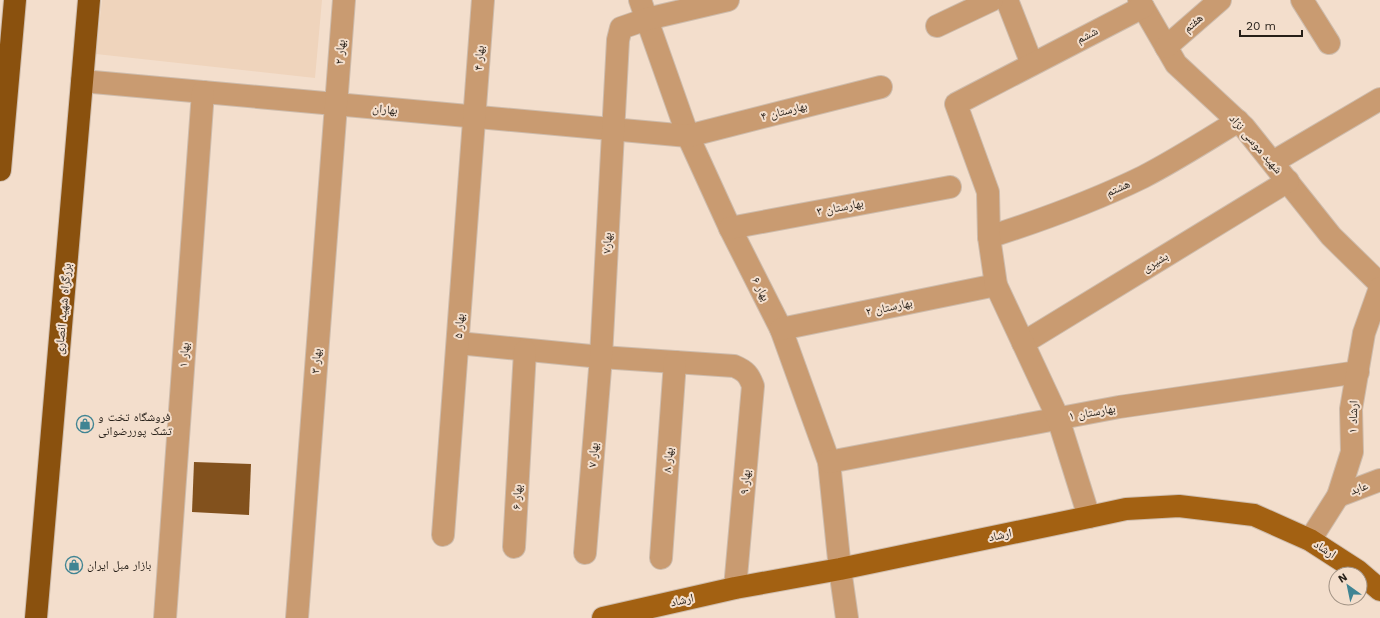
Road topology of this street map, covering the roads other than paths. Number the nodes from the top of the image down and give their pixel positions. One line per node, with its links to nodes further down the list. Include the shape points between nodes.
1 (89, 0): 16 (highway, بزرگراه شهید انصاری)
2 (344, 0): 20 (street, بهار ۲)
3 (484, 0): 21 (street, بهار ۴)
4 (728, 0): 11 (street)
5 (992, 0): 12 (street)
6 (1007, 0): 15 (street)
7 (1220, 0): 14 (street, هفتم)
8 (1302, 0): 13 (street)
9 (1141, 3): 14 (street, شهید موسی نژاد); 15 (street, ششم)
10 (15, 6): 26 (highway)
11 (643, 10): 23 (street, via 621,28 618,40); 24 (street, بهار ۶)
12 (936, 26)
13 (1329, 43)
14 (1166, 47): 22 (street, شهید موسی نژاد, via 1176,64)
15 (1032, 64): 30 (street, ششم, via 956,104 988,192)
16 (82, 81): 18 (street, بهاران); 54 (highway, بزرگراه شهید انصاری)
17 (881, 87): 24 (street, بهارستان ۴)
18 (202, 92): 20 (street, بهاران); 55 (street, بهار ۱)
19 (1380, 99): 25 (street)
20 (336, 104): 21 (street, بهاران); 56 (street, بهار ۳)
21 (475, 117): 23 (street, بهاران); 35 (street, بهار ۵)
22 (1238, 121): 25 (street, شهید موسی نژاد); 30 (street, هشتم, via 1188,152 1118,189 1045,219)
23 (613, 129): 24 (street, بهاران); 38 (street, بهار۷)
24 (688, 136): 29 (street, بهار ۶)
25 (1273, 162): 27 (street, شهید موسی نژاد)
26 (0, 170)
27 (1288, 181): 31 (street, شهید موسی نژاد, via 1332,236); 36 (street, بشیری)
28 (950, 186): 29 (street, بهارستان ۳)
29 (730, 228): 34 (street, بهار ۶)
30 (989, 237): 32 (street)
31 (1380, 284)
32 (996, 285): 34 (street, بهارستان ۲); 36 (street)
33 (1380, 288): 40 (street, ارشاد ۱, via 1364,333)
34 (782, 329): 42 (street, بهار ۶)
35 (458, 343): 37 (street); 46 (street, بهار ۵)
36 (1023, 343): 41 (street)
37 (525, 351): 38 (street); 48 (street, بهار ۶)
38 (601, 357): 39 (street); 49 (street, بهار ۷)
39 (675, 362): 50 (street, بهار ۸); 52 (street, بهار ۹, via 734,366 745,370 753,386)
40 (1358, 372): 41 (street, بهارستان ۱); 44 (street, ارشاد ۱, via 1351,410 1352,452)
41 (1058, 418): 42 (street, بهارستان ۱); 45 (street)
42 (829, 462): 51 (street, بهار ۶)
43 (1380, 480): 44 (street, عابد)
44 (1338, 496): 47 (street, ارشاد ۱)
45 (1089, 517): 47 (main road, ارشاد, via 1126,510 1179,506 1254,515); 51 (main road, ارشاد)
46 (443, 535)
47 (1310, 540): 53 (main road, ارشاد, via 1358,571)
48 (514, 547)
49 (585, 553)
50 (661, 558)
51 (840, 569): 52 (main road, ارشاد); 58 (street, بهار ۶)
52 (735, 588): 57 (main road, ارشاد)
53 (1380, 590)
54 (36, 618)
55 (165, 618)
56 (297, 618)
57 (608, 618)
58 (847, 618)

